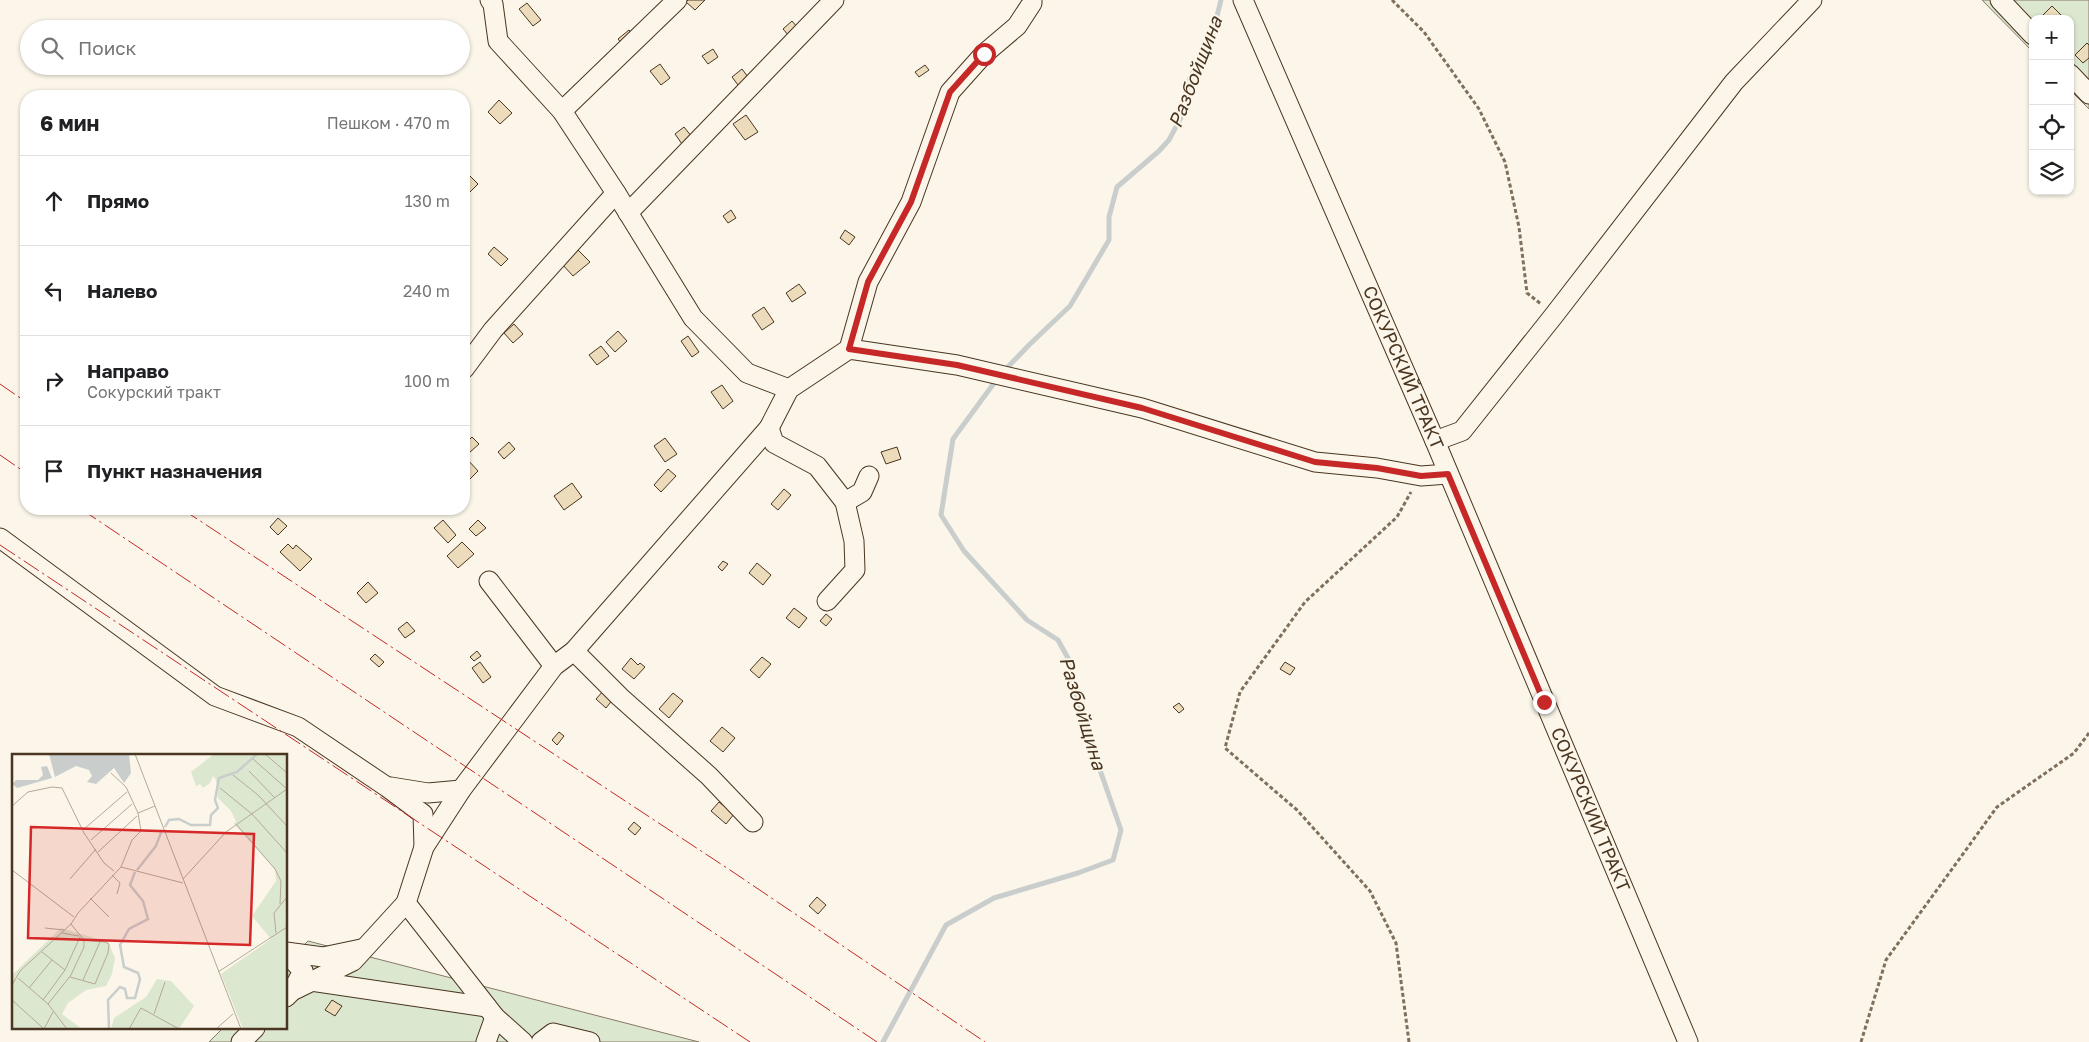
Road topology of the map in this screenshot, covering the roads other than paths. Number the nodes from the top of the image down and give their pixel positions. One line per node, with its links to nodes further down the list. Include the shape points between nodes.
1 (678, 0): 11 (street)
2 (834, 0): 13 (street)
3 (1032, 0): 14 (street, via 1017,26 984,54 950,92 911,202 868,282)
4 (1812, 0): 18 (street, via 1734,82 1462,431)
5 (2000, 0): 8 (street)
6 (494, 1): 11 (street, via 498,41)
7 (1245, 5): 18 (street, СОКУРСКИЙ ТРАКТ)
8 (2029, 31)
9 (2074, 78): 10 (street)
10 (2089, 94)
11 (562, 111): 12 (street)
12 (616, 193): 13 (street); 15 (street, via 493,330)
13 (628, 213): 16 (street, via 693,318 747,373)
14 (849, 349): 16 (street); 19 (street, via 957,365 1142,408 1315,462 1421,476)
15 (470, 361)
16 (789, 389): 17 (street)
17 (769, 428): 21 (street, via 774,442 818,466); 25 (street)
18 (1435, 441): 19 (street, СОКУРСКИЙ ТРАКТ)
19 (1448, 474): 44 (street, СОКУРСКИЙ ТРАКТ)
20 (869, 476): 21 (street, via 862,492)
21 (845, 502): 24 (street, via 854,541 855,570)
22 (0, 538): 27 (street, via 215,696 298,727)
23 (490, 580): 26 (street)
24 (827, 601)
25 (574, 651): 26 (street); 29 (street, via 620,697 709,776)
26 (554, 666): 28 (street)
27 (387, 787): 28 (street, via 428,793); 30 (street, via 423,814)
28 (461, 790): 30 (street)
29 (753, 822)
30 (424, 847): 31 (street)
31 (406, 904): 32 (street); 37 (street)
32 (365, 948): 33 (street, via 323,957); 35 (street, via 353,961)
33 (288, 953)
34 (288, 955): 36 (street, via 303,971)
35 (311, 981): 36 (street); 37 (street)
36 (289, 994)
37 (491, 1012): 40 (street); 41 (street)
38 (252, 1030): 39 (street)
39 (241, 1042)
40 (486, 1042)
41 (523, 1042)
42 (541, 1042): 43 (street, via 553,1033)
43 (590, 1042)
44 (1688, 1042)

